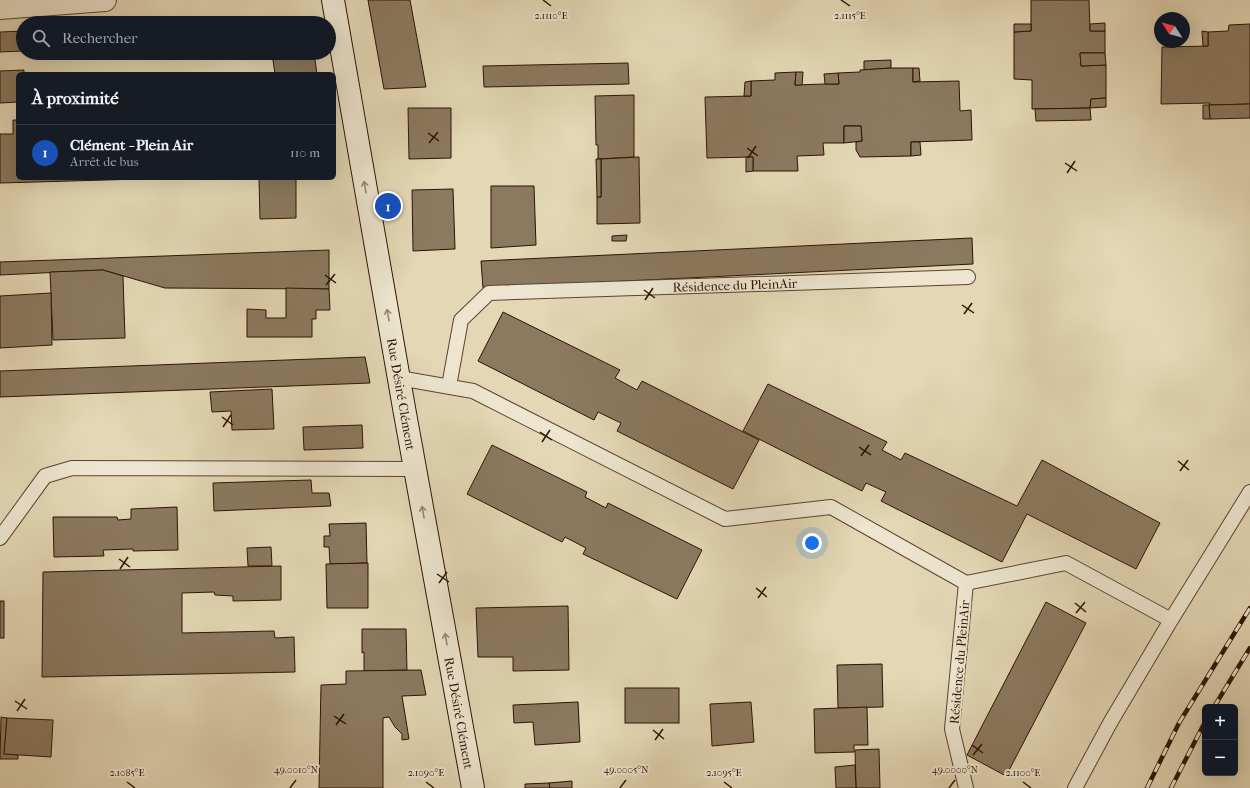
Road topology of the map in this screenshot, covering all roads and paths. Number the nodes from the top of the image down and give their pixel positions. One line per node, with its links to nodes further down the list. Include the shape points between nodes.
1 (105, 0): 3 (main road)
2 (333, 0): 4 (main road, Rue Désiré Clément, one-way to 2)
3 (0, 8)
4 (336, 16)
5 (336, 17): 7 (main road, Rue Désiré Clément, one-way to 5)
6 (968, 277): 8 (lane, Résidence du PleinAir, via 489,293 461,320)
7 (399, 378): 8 (lane, Résidence du PleinAir); 9 (main road, Rue Désiré Clément)
8 (449, 386): 12 (lane, Résidence du PleinAir, via 473,391 725,519 831,507)
9 (415, 469): 11 (lane, via 72,468 45,476); 14 (main road, Rue Désiré Clément, one-way to 9)
10 (1250, 492): 13 (lane)
11 (0, 538)
12 (966, 583): 13 (lane, Résidence du PleinAir, via 1066,563); 15 (lane, Résidence du PleinAir, via 952,729)
13 (1171, 620): 16 (lane)
14 (473, 788)
15 (966, 788)
16 (1075, 788)

